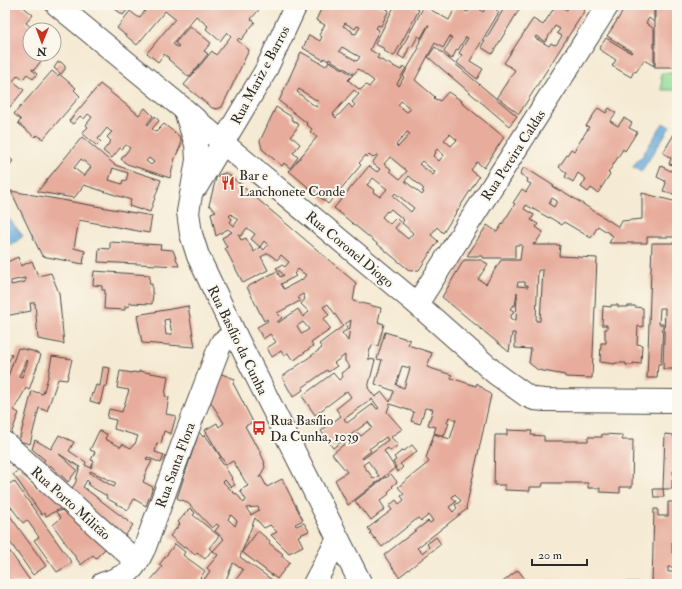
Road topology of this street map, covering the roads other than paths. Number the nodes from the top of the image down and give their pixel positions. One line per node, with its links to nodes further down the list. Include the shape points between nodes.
1 (57, 5): 4 (street, Rua Coronel Diogo)
2 (296, 5): 5 (street, Rua Mariz e Barros, via 265,72)
3 (608, 5): 7 (street, Rua Pereira Caldas)
4 (185, 110): 5 (street, Rua Coronel Diogo); 6 (street, Rua Basílio da Cunha, via 196,144 197,160)
5 (223, 143): 6 (street, Rua Basílio da Cunha); 7 (street, Rua Coronel Diogo)
6 (190, 197): 8 (street, Rua Basílio da Cunha, via 188,212 198,256)
7 (417, 304): 9 (street, Rua Coronel Diogo, via 495,373 534,399)
8 (235, 334): 11 (street, Rua Basílio da Cunha); 12 (street, Rua Santa Flora, via 222,342 219,348 145,547)
9 (677, 401)
10 (5, 443): 12 (street, Rua Porto Militão)
11 (338, 539): 14 (street); 15 (street, Rua Basílio da Cunha)
12 (137, 562): 13 (street, Rua Santa Flora, via 130,571)
13 (102, 584)
14 (314, 584)
15 (361, 584)

